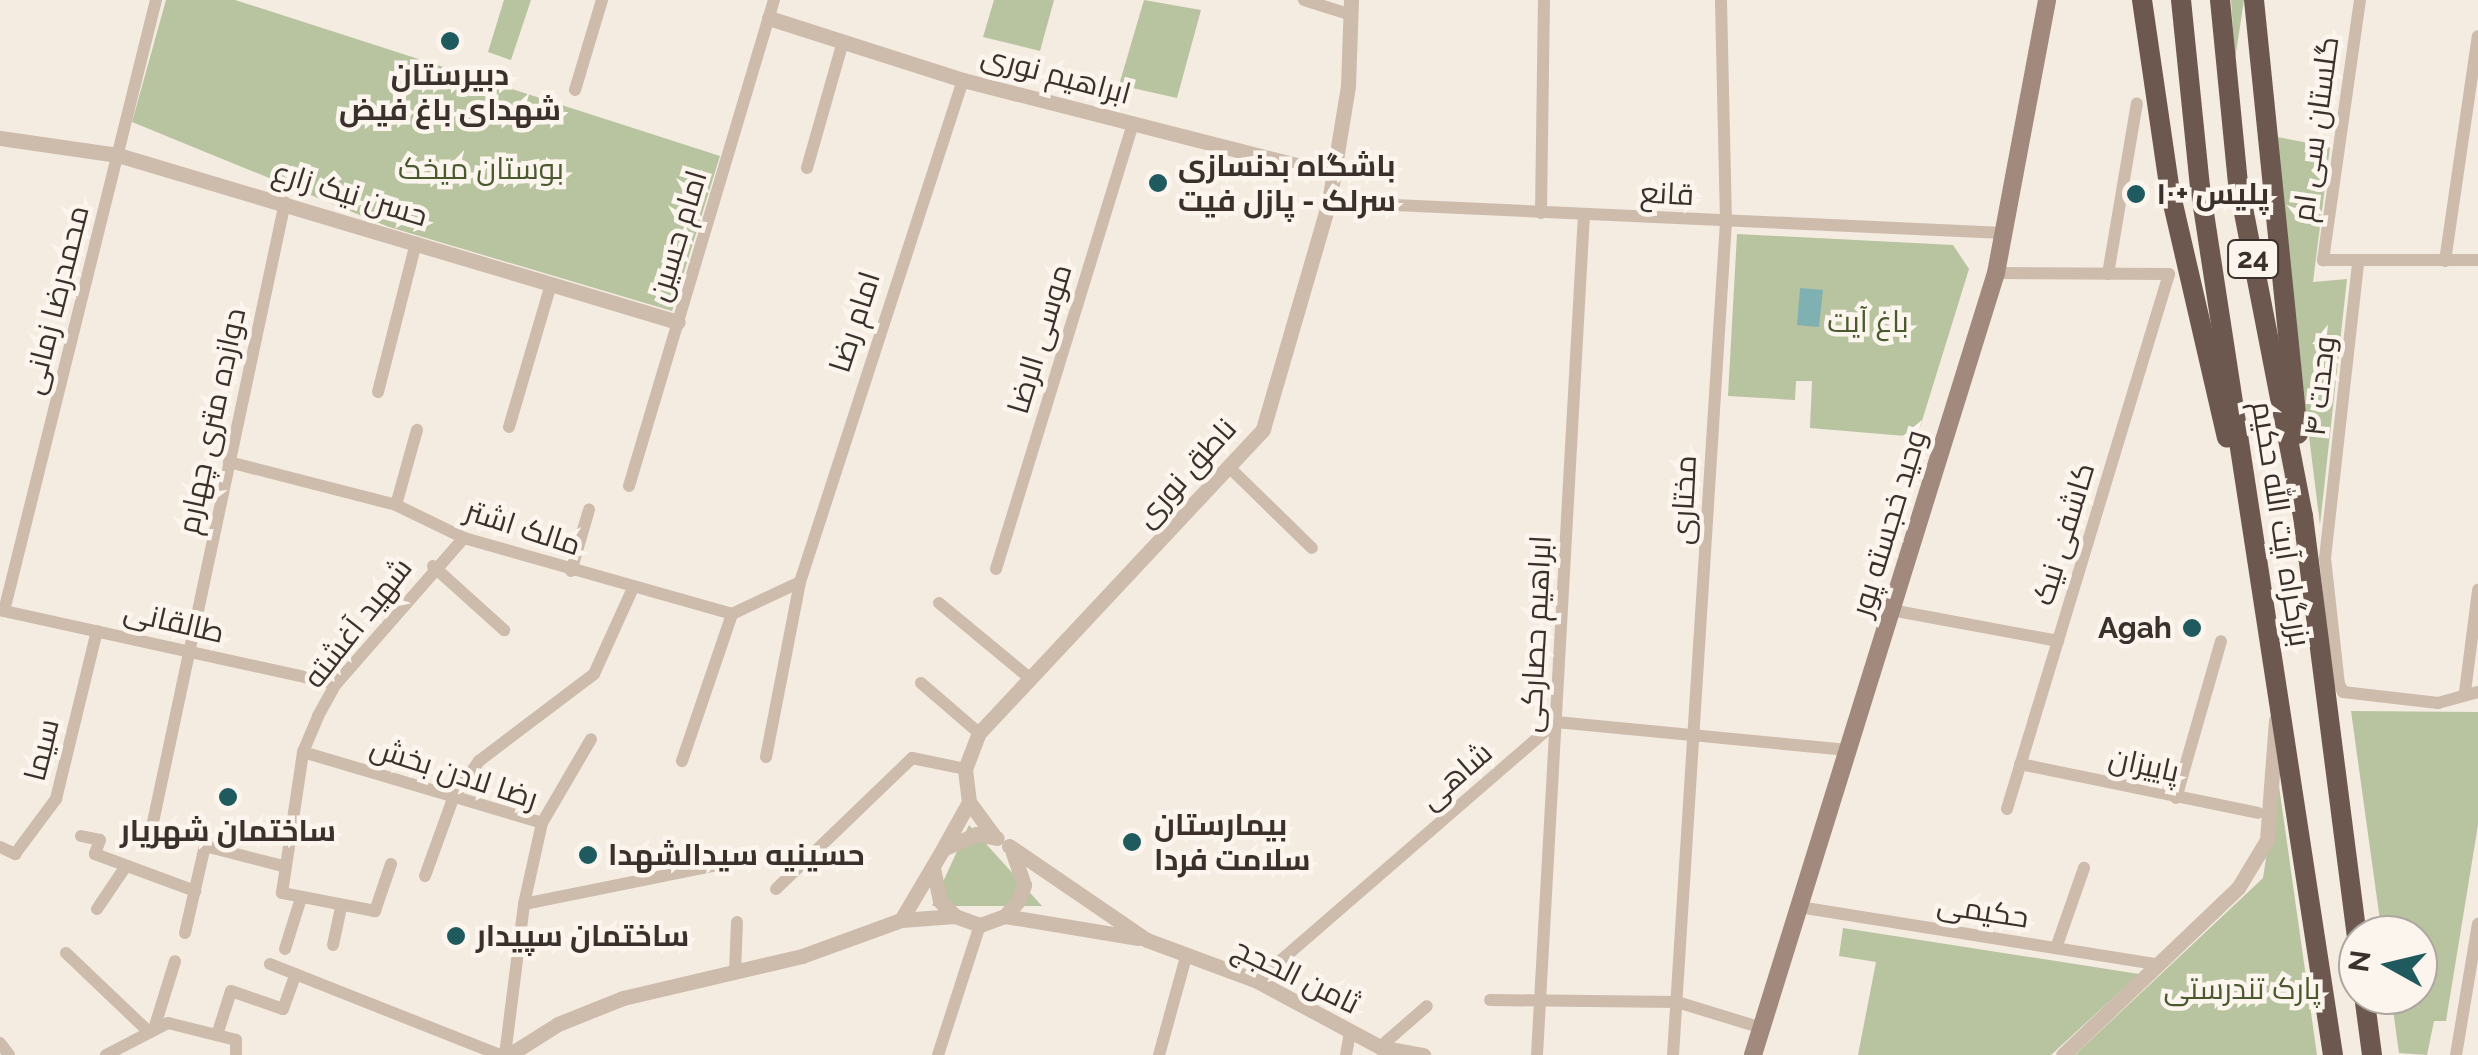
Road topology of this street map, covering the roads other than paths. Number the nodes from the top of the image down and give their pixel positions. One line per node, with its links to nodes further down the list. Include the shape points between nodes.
1 (156, 0): 22 (street, محمدرضا زمانی)
2 (602, 0): 18 (street)
3 (774, 0): 14 (street, امام حسین)
4 (1304, 0): 13 (street)
5 (1544, 0): 27 (street)
6 (1721, 0): 29 (street, مختاری)
7 (2047, 0): 30 (main road, وحید خجسته پور)
8 (2181, 0): 46 (highway, بزرگراه آیت الله حکیم / 24, via 2200,188)
9 (2220, 0): 48 (highway, بزرگراه آیت الله حکیم / 24, via 2238,182)
10 (2254, 0): 48 (highway)
11 (2360, 0): 34 (street, گلستان سی ام, via 2325,265)
12 (2141, 3): 46 (highway, via 2178,229 2211,382)
13 (1352, 7): 24 (street, ناطق نوری, via 1348,86)
14 (768, 18): 16 (street, ابراهیم نوری); 38 (street, امام حسین)
15 (2478, 36): 33 (street)
16 (843, 42): 17 (street, ابراهیم نوری); 23 (street)
17 (963, 80): 20 (street, ابراهیم نوری); 54 (street, امام رضا)
18 (575, 90)
19 (2138, 103): 36 (street)
20 (1132, 124): 24 (street, ابراهیم نوری); 52 (street, موسی الرضا)
21 (0, 138): 22 (street, حسن نیک زارع)
22 (118, 155): 25 (street, حسن نیک زارع); 59 (street, محمدرضا زمانی)
23 (806, 168)
24 (1332, 174): 26 (street, ناطق نوری)
25 (286, 202): 31 (street, حسن نیک زارع); 42 (street, دوازده متری چهارم)
26 (1330, 202): 27 (street, قانع); 43 (street, ناطق نوری, via 1285,370 1263,429)
27 (1541, 213): 28 (street, قانع)
28 (1584, 215): 29 (street, قانع); 72 (street, ابراهیم حصارکی)
29 (1726, 222): 30 (street, قانع); 74 (street, مختاری)
30 (2003, 233): 35 (main road, وحید خجسته پور)
31 (416, 243): 37 (street, حسن نیک زارع); 39 (street)
32 (2478, 260): 33 (street)
33 (2445, 261): 34 (street)
34 (2358, 264): 70 (street, وحدت ۴, via 2325,558 2343,692 2438,703)
35 (1996, 273): 36 (street); 58 (main road, وحید خجسته پور)
36 (2108, 274): 63 (street, کاشفی نیک, via 2169,274)
37 (551, 284): 38 (street, حسن نیک زارع); 40 (street)
38 (678, 322): 44 (street, امام حسین)
39 (378, 392)
40 (509, 427)
41 (417, 430): 45 (street)
42 (229, 462): 45 (street, مالک اشتر); 65 (street, دوازده متری چهارم)
43 (1231, 469): 50 (street); 66 (street, ناطق نوری)
44 (628, 486)
45 (396, 504): 49 (street, مالک اشتر)
46 (2248, 506): 71 (highway, بزرگراه آیت الله حکیم / 24)
47 (589, 510): 53 (street)
48 (2303, 516): 108 (highway, بزرگراه آیت الله حکیم / 24)
49 (464, 538): 51 (street, شهید آغشته); 53 (street, مالک اشتر)
50 (1312, 548)
51 (433, 566): 62 (street); 69 (street, شهید آغشته)
52 (996, 569)
53 (570, 571): 55 (street, مالک اشتر)
54 (800, 582): 60 (street); 78 (street, امام رضا)
55 (633, 588): 60 (street, مالک اشتر); 82 (street, via 594,674 479,761)
56 (2478, 590): 70 (street)
57 (940, 603): 66 (street)
58 (1891, 610): 63 (street); 76 (main road, وحید خجسته پور)
59 (2, 611): 61 (street, طالقانی)
60 (732, 614): 79 (street)
61 (98, 630): 65 (street, طالقانی); 92 (street, سیما, via 56,799 15,854)
62 (504, 630)
63 (2058, 641): 80 (street, کاشفی نیک)
64 (2222, 641): 83 (street)
65 (188, 651): 69 (street, طالقانی); 90 (street, دوازده متری چهارم)
66 (1031, 679): 73 (street, ناطق نوری)
67 (2478, 679): 70 (street)
68 (921, 683): 73 (street)
69 (336, 684): 77 (street, شهید آغشته)
70 (2472, 692)
71 (2277, 696): 124 (street, via 2267,840 2238,888); 152 (highway, بزرگراه آیت الله حکیم / 24)
72 (1556, 722): 74 (street); 127 (street, شاهی); 128 (street, ابراهیم حصارکی)
73 (979, 733): 81 (street, ناطق نوری)
74 (1696, 734): 76 (street); 130 (street, مختاری)
75 (590, 740): 87 (street)
76 (1848, 750): 106 (main road, وحید خجسته پور)
77 (303, 752): 82 (street, رضا لادن بخش); 97 (street, شهید آغشته)
78 (766, 756)
79 (682, 761)
80 (2020, 764): 83 (street, پاییزان); 85 (street, کاشفی نیک)
81 (964, 769): 84 (street); 101 (street, via 912,758)
82 (454, 796): 87 (street, رضا لادن بخش); 100 (street)
83 (2176, 798): 86 (street, پاییزان)
84 (969, 802): 89 (street); 93 (street)
85 (2007, 809)
86 (2258, 813)
87 (542, 823): 104 (street, رضا لادن بخش)
88 (81, 836): 96 (street, via 100,840 95,854)
89 (994, 836): 91 (street); 93 (street, via 958,838)
90 (150, 841)
91 (1009, 846): 110 (street, via 1024,885); 116 (street)
92 (0, 847)
93 (943, 849): 98 (street)
94 (738, 860): 104 (street)
95 (391, 864): 105 (street, via 375,911)
96 (126, 866): 102 (street); 107 (street)
97 (283, 866): 102 (street, via 205,846); 103 (street, via 282,893)
98 (933, 868): 109 (street, via 940,901); 111 (street)
99 (2084, 868): 118 (street)
100 (425, 876)
101 (776, 889)
102 (195, 890): 115 (street)
103 (301, 898): 105 (street); 119 (street)
104 (524, 904): 143 (street, رضا لادن بخش)
105 (341, 907): 117 (street)
106 (1799, 907): 118 (street, حکیمی); 133 (main road, وحید خجسته پور)
107 (97, 909)
108 (2354, 915)
109 (955, 916): 111 (street); 114 (street)
110 (1005, 916): 114 (street); 116 (street)
111 (901, 920): 125 (street)
112 (737, 922): 125 (street)
113 (2478, 924): 153 (street)
114 (980, 925): 144 (street)
115 (185, 933)
116 (1147, 940): 121 (street, ثامن الحجج)
117 (333, 945)
118 (2056, 948): 124 (street, حکیمی)
119 (285, 949)
120 (66, 952): 134 (street)
121 (1186, 957): 127 (street, ثامن الحجج); 145 (street)
122 (176, 962): 134 (street)
123 (270, 964): 126 (street)
124 (2160, 965): 151 (street)
125 (735, 973): 143 (street, via 623,998)
126 (296, 974): 136 (street, via 283,1009 230,991); 143 (street)
127 (1257, 982): 135 (street, ثامن الحجج)
128 (1541, 998): 129 (street); 130 (street); 148 (street, ابراهیم حصارکی)
129 (1490, 1000)
130 (1677, 1002): 133 (street); 149 (street, مختاری)
131 (1428, 1006): 138 (street)
132 (2367, 1015): 139 (highway)
133 (1762, 1028): 150 (main road, وحید خجسته پور)
134 (151, 1030): 136 (street, via 168,1023); 141 (street)
135 (1350, 1033): 138 (street, ثامن الحجج); 146 (street)
136 (217, 1035): 142 (street, via 236,1040)
137 (0, 1043): 140 (street)
138 (1380, 1048): 147 (street, ثامن الحجج)
139 (2373, 1050)
140 (9, 1055)
141 (106, 1055)
142 (236, 1055)
143 (504, 1055)
144 (938, 1055)
145 (1159, 1055)
146 (1346, 1055)
147 (1423, 1055)
148 (1537, 1055)
149 (1672, 1055)
150 (1753, 1055)
151 (2062, 1055)
152 (2333, 1055)
153 (2456, 1055)

